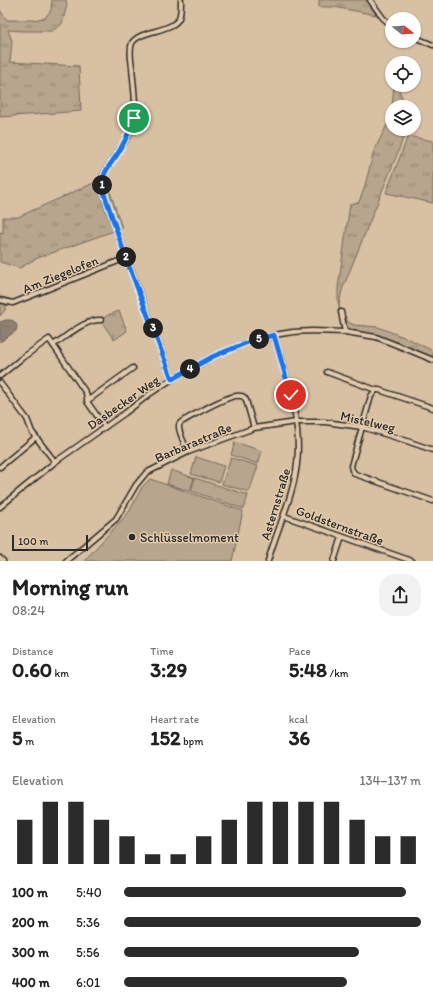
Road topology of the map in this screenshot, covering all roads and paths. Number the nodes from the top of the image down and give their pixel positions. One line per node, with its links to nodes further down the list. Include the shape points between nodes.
1 (181, 0): 6 (street, via 176,22 145,34 132,43 130,54 134,118 125,140 104,173 102,183 105,198)
2 (370, 0): 3 (street)
3 (385, 20)
4 (421, 40): 5 (street)
5 (433, 45)
6 (126, 258): 7 (street, Am Ziegelofen, via 13,303); 17 (street)
7 (0, 300)
8 (341, 312): 10 (street)
9 (101, 320): 12 (street, via 84,324)
10 (345, 332): 11 (street, Dasbecker Weg, via 303,331); 13 (street, Dasbecker Weg, via 376,337)
11 (274, 335): 17 (street, Dasbecker Weg, via 214,356); 22 (street, Asternstraße)
12 (53, 345): 16 (street, via 49,339); 20 (street, via 86,393)
13 (433, 360)
14 (133, 368): 20 (street)
15 (327, 372): 19 (street)
16 (0, 376)
17 (172, 379): 23 (street, Dasbecker Weg)
18 (0, 383): 26 (street, via 27,419)
19 (376, 390): 21 (street); 24 (street, via 371,396)
20 (87, 400): 23 (street)
21 (433, 408)
22 (296, 422): 24 (street, Mistelweg, via 325,422); 25 (street, Barbarastraße); 33 (street, Asternstraße, via 297,465)
23 (105, 427): 29 (street, Dasbecker Weg)
24 (362, 427): 27 (street, Mistelweg); 31 (street, via 351,466 353,472)
25 (254, 428): 28 (street, Barbarastraße); 28 (street, via 245,397 230,397 180,423 179,430)
26 (36, 438): 29 (street); 30 (street)
27 (433, 450)
28 (188, 452): 37 (street, Barbarastraße, via 146,473 116,520)
29 (55, 462): 32 (street, Dasbecker Weg)
30 (0, 467)
31 (433, 502)
32 (0, 507)
33 (284, 516): 34 (street, Goldsternstraße); 38 (street, Asternstraße)
34 (342, 537): 39 (street); 40 (street, Goldsternstraße)
35 (0, 558): 36 (street)
36 (3, 561)
37 (66, 561)
38 (268, 561)
39 (334, 561)
40 (412, 561)

